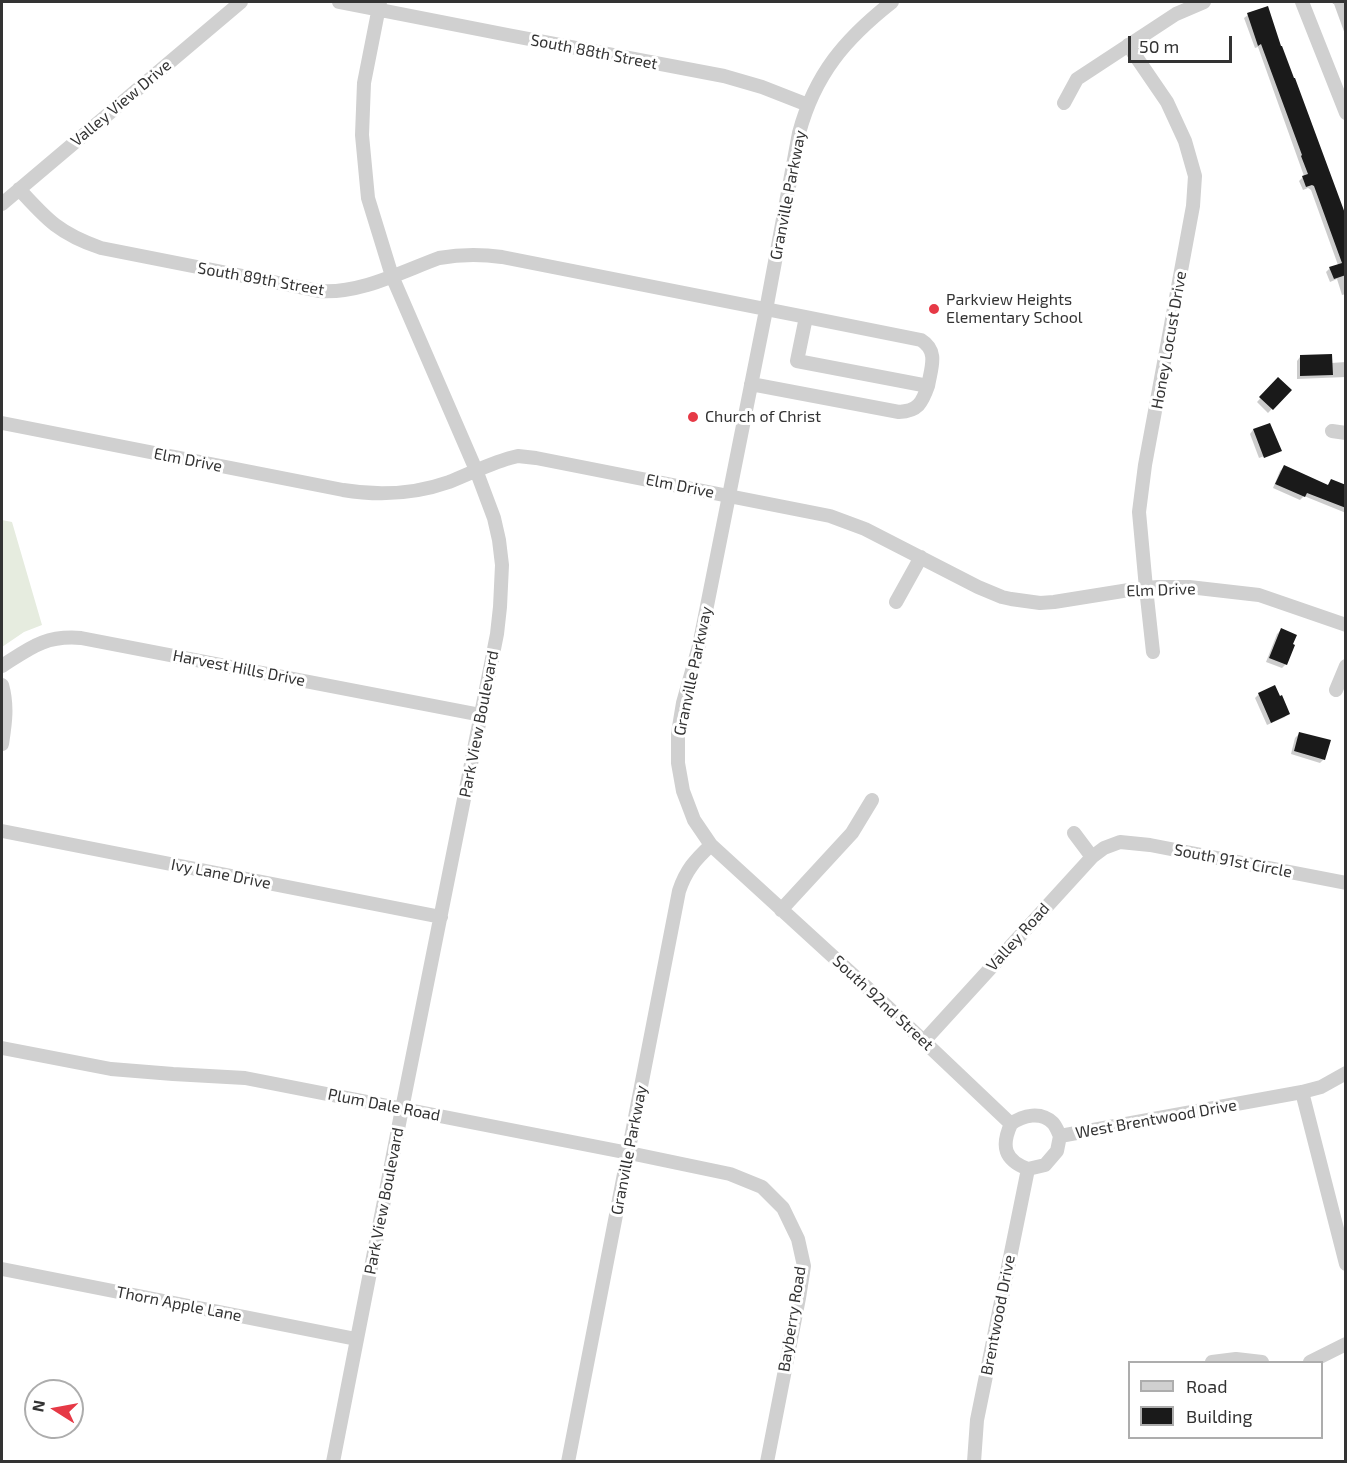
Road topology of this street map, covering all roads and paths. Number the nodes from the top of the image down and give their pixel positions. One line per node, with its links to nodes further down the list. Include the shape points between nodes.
1 (241, 2): 11 (street, Valley View Drive)
2 (339, 2): 6 (street)
3 (892, 2): 9 (street, Granville Parkway, via 844,45 823,74)
4 (1204, 2): 7 (street, via 1176,14)
5 (1302, 2): 10 (street)
6 (379, 5): 9 (street, South 88th Street, via 508,36 724,76); 13 (street, Park View Boulevard, via 364,83 362,135 368,198)
7 (1128, 45): 8 (street, via 1077,79); 22 (street, Honey Locust Drive, via 1167,102 1185,141 1195,176 1139,512)
8 (1064, 103)
9 (808, 105): 14 (street, Granville Parkway, via 796,148)
10 (1346, 114)
11 (19, 189): 12 (street, Valley View Drive); 13 (street, South 89th Street, via 59,228 107,250 319,291 353,289)
12 (2, 204)
13 (393, 276): 14 (street, South 89th Street, via 440,258 488,255); 19 (street, Park View Boulevard)
14 (766, 310): 15 (street, South 89th Street); 16 (street, Granville Parkway)
15 (806, 317): 17 (street, South 89th Street, via 921,340 932,354); 17 (street, via 797,362)
16 (751, 384): 17 (street, via 898,412 922,402); 20 (street, Granville Parkway)
17 (928, 386)
18 (2, 423): 19 (street, Elm Drive, via 357,492 408,492 446,483)
19 (476, 470): 20 (street, Elm Drive, via 510,458 527,457); 30 (street, Park View Boulevard, via 497,528 502,571 501,607)
20 (728, 496): 21 (street, Elm Drive, via 830,516); 36 (street, Granville Parkway, via 678,733 683,791 694,820)
21 (921, 557): 22 (street, Elm Drive, via 978,587 1020,601 1065,601); 23 (street)
22 (1146, 588): 24 (street, Elm Drive, via 1189,587 1259,595); 25 (street, Honey Locust Drive)
23 (896, 602)
24 (1346, 625)
25 (1153, 652)
26 (2, 666): 30 (street, Harvest Hills Drive, via 47,640 81,638)
27 (1346, 666): 29 (street)
28 (2, 685): 31 (street, via 6,707)
29 (1336, 690)
30 (481, 715): 40 (street, Park View Boulevard)
31 (2, 744)
32 (872, 800): 39 (street, via 852,833)
33 (2, 831): 40 (street, Ivy Lane Drive)
34 (1074, 833): 37 (street)
35 (1120, 842): 37 (street, Valley Road); 38 (street, South 91st Circle)
36 (711, 845): 39 (street, South 92nd Street); 48 (street, Granville Parkway, via 693,862 679,891)
37 (1092, 857): 41 (street, Valley Road)
38 (1346, 883)
39 (781, 910): 41 (street, South 92nd Street)
40 (441, 917): 45 (street, Park View Boulevard)
41 (924, 1041): 46 (street, South 92nd Street)
42 (2, 1048): 45 (street, Plum Dale Road, via 111,1068 245,1078)
43 (1346, 1073): 44 (street)
44 (1302, 1092): 47 (street, West Brentwood Drive); 51 (street)
45 (402, 1109): 48 (street, Plum Dale Road); 53 (street, Park View Boulevard)
46 (1011, 1124): 47 (street, via 1030,1115 1041,1116 1053,1123); 49 (street, via 1004,1145 1011,1160)
47 (1060, 1136): 49 (street, West Brentwood Drive, via 1057,1151 1045,1165)
48 (629, 1153): 50 (street, Plum Dale Road, via 730,1174); 59 (street, Granville Parkway)
49 (1028, 1169): 61 (street, Brentwood Drive, via 977,1420)
50 (762, 1187): 60 (street, Bayberry Road, via 783,1208 798,1239 804,1266)
51 (1346, 1264)
52 (2, 1269): 53 (street, Thorn Apple Lane)
53 (357, 1339): 58 (street, Park View Boulevard)
54 (1346, 1344): 57 (street)
55 (1220, 1361): 56 (street)
56 (1253, 1361)
57 (1312, 1361)
58 (333, 1461)
59 (568, 1461)
60 (767, 1461)
61 (974, 1461)

